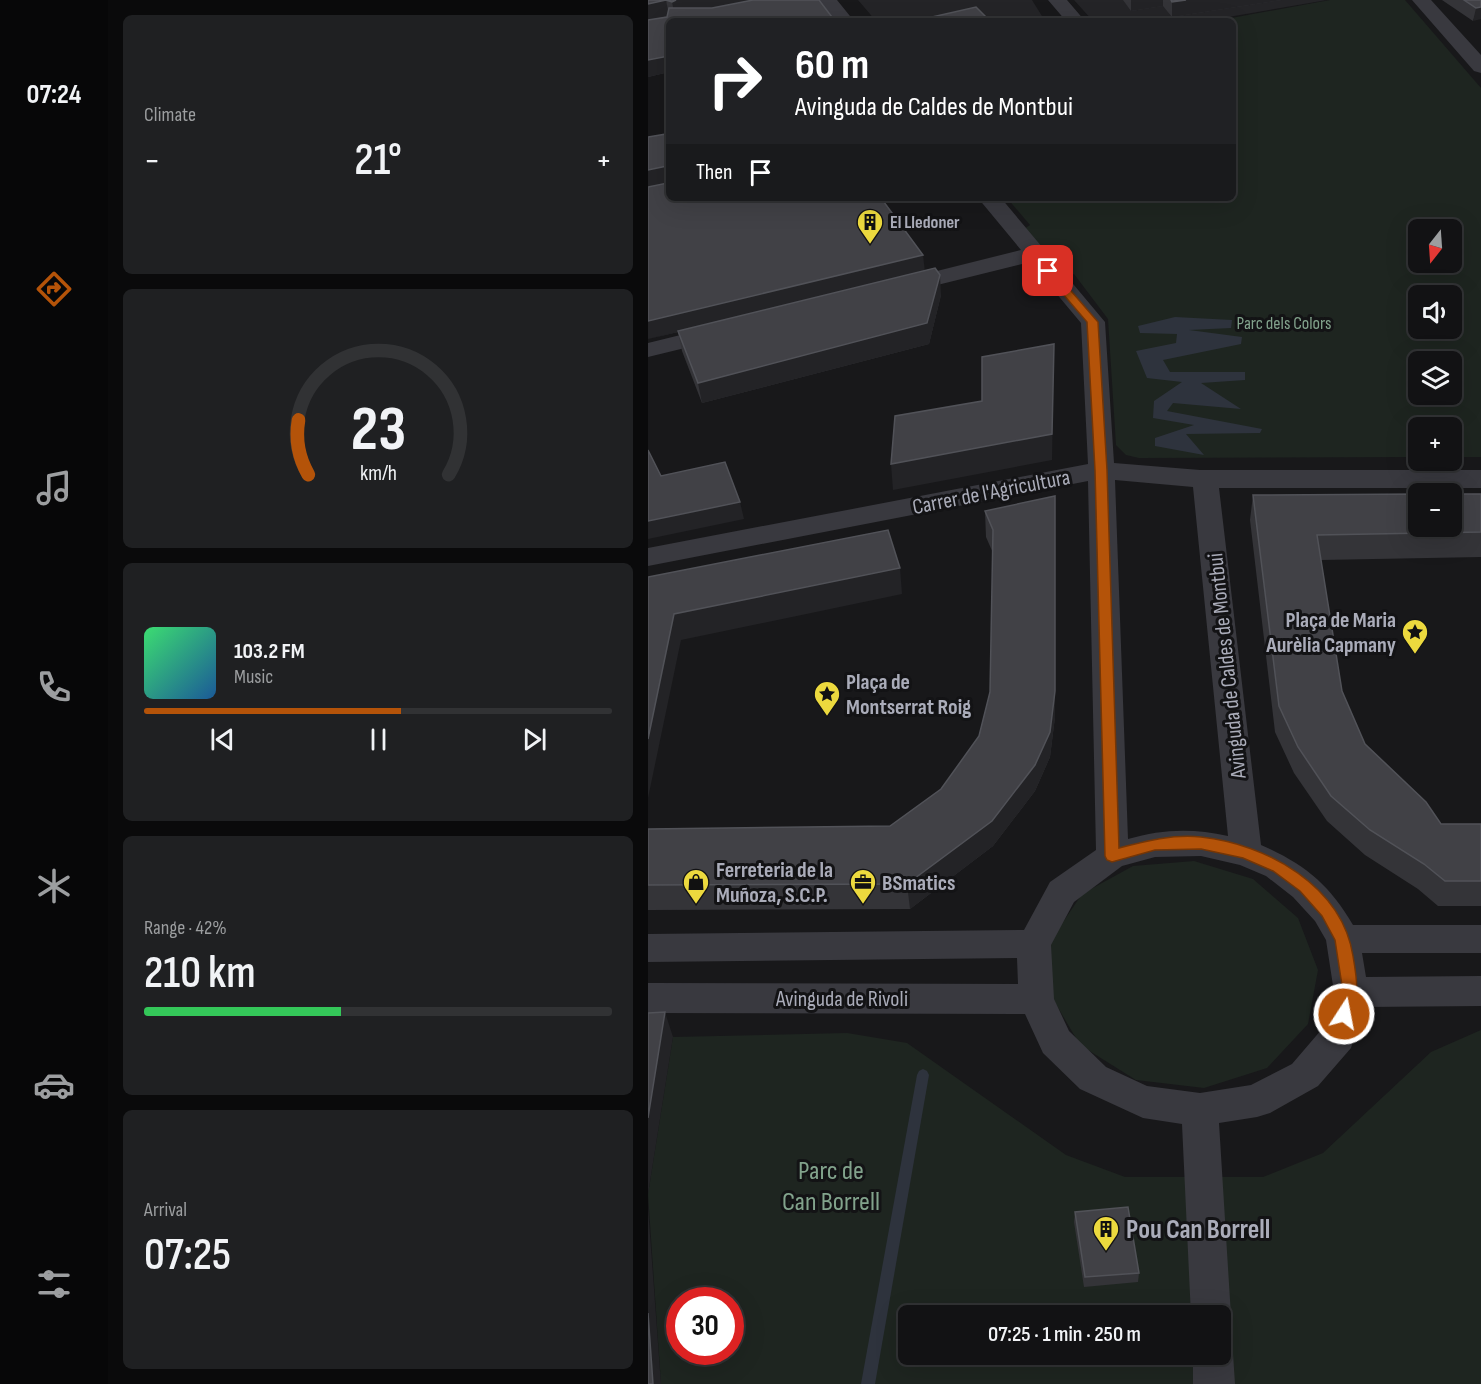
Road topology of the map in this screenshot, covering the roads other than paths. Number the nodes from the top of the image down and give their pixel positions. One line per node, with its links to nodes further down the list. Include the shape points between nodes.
1 (827, 0): 4 (street)
2 (1057, 0): 5 (street)
3 (1421, 0): 6 (street)
4 (842, 18)
5 (1073, 18)
6 (1481, 67)
7 (990, 201): 8 (street)
8 (1034, 254): 9 (street); 12 (street, via 1093,322)
9 (877, 293)
10 (740, 327): 11 (street)
11 (648, 350)
12 (1101, 470): 13 (street, Carrer de l'Agricultura); 15 (street, Carrer de l'Agricultura); 17 (street)
13 (1205, 479): 14 (street, Carrer de l'Agricultura); 16 (street, Avinguda de Caldes de Montbui)
14 (1481, 479)
15 (648, 557)
16 (1246, 853): 17 (street, via 1201,843 1155,844); 18 (street, via 1278,867 1305,887 1327,911)
17 (1112, 856): 20 (street, via 1062,892)
18 (1343, 939): 19 (street); 23 (street)
19 (1481, 939)
20 (1034, 944): 21 (street); 25 (street)
21 (648, 948)
22 (1481, 991): 23 (street)
23 (1351, 992): 26 (street, via 1338,1037 1305,1075 1257,1101)
24 (648, 998): 25 (street, Avinguda de Rivoli)
25 (1036, 999): 26 (street, via 1056,1042 1093,1078 1143,1102)
26 (1200, 1110): 27 (street)
27 (1210, 1305)
28 (1213, 1365): 29 (street)
29 (1214, 1384)

